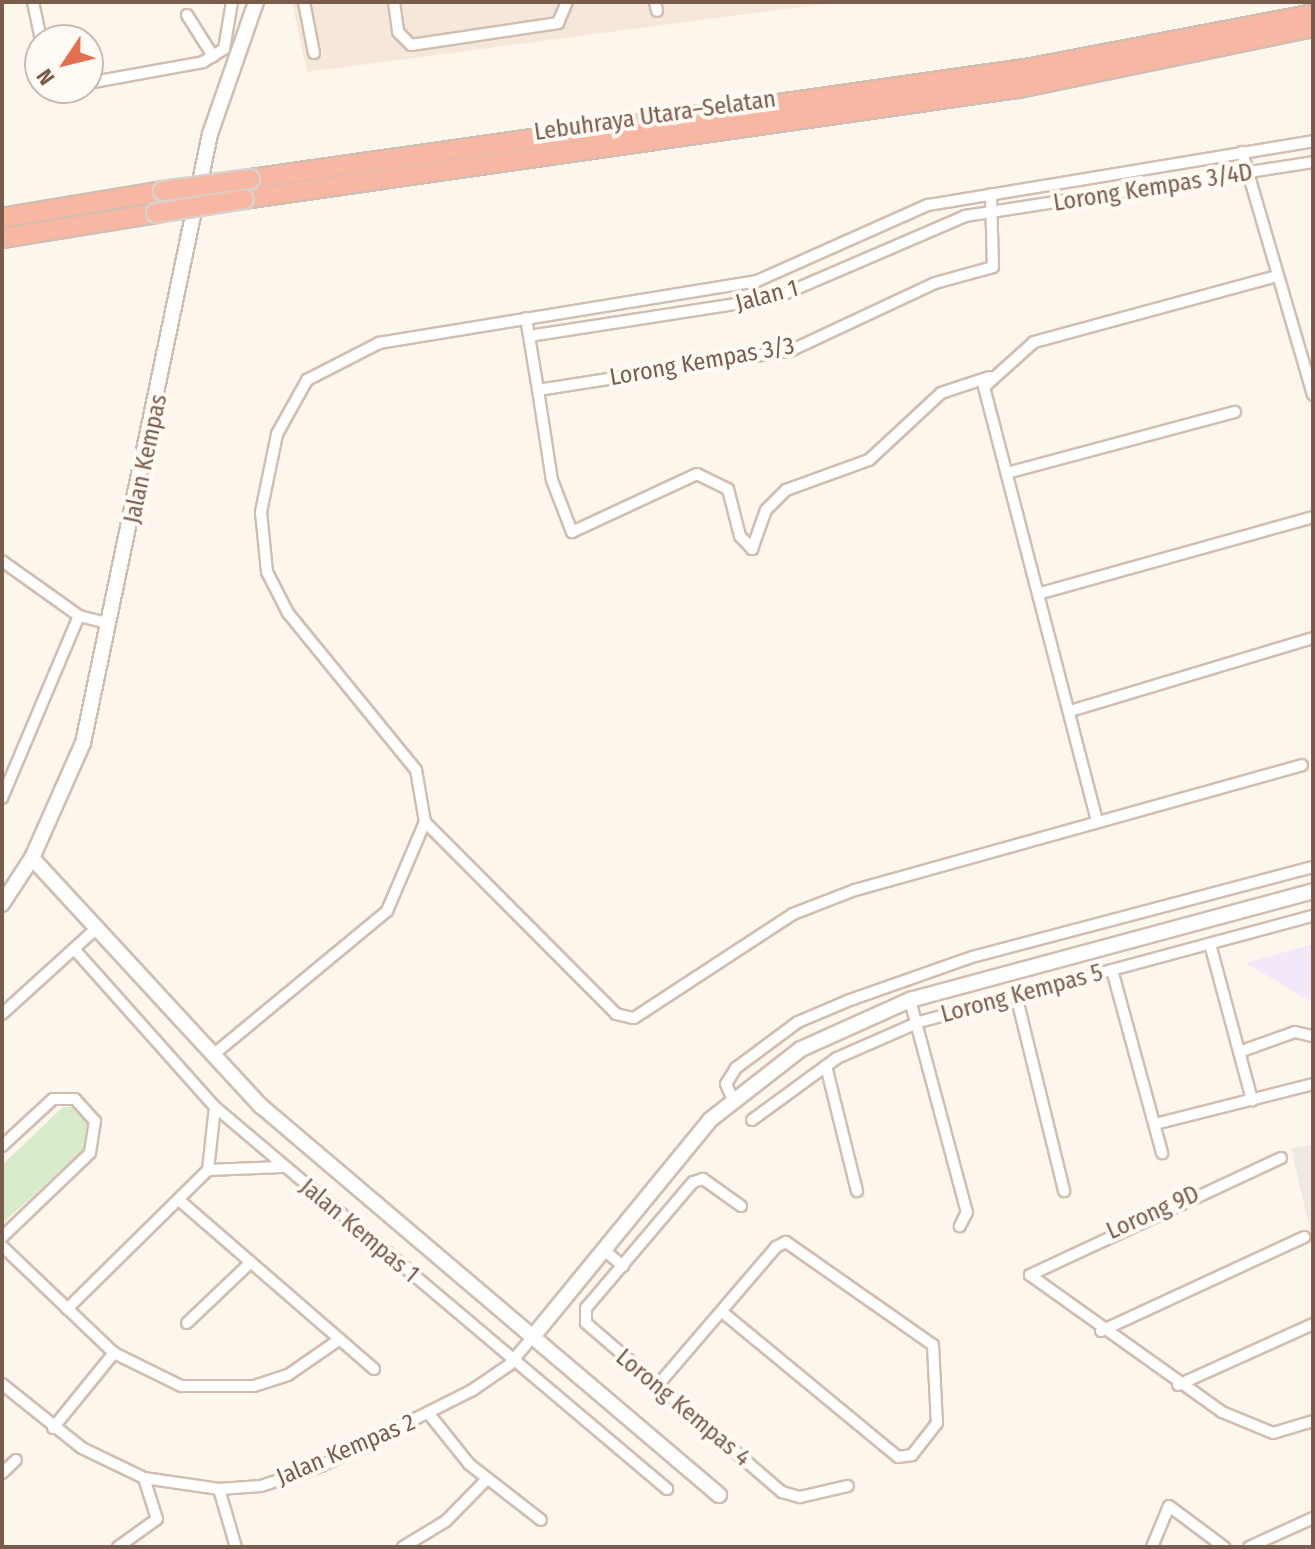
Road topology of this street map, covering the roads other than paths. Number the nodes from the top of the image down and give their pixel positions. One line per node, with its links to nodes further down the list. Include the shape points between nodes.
1 (33, 2): 9 (street)
2 (232, 2): 11 (street)
3 (256, 2): 11 (street, Jalan Kempas)
4 (304, 2): 12 (street)
5 (394, 2): 6 (street, via 404,41 566,18)
6 (567, 2)
7 (1313, 14): 21 (highway, Lebuhraya Utara–Selatan, bridge, via 1031,68)
8 (187, 15): 13 (street)
9 (37, 24)
10 (1313, 27): 22 (highway, Lebuhraya Utara–Selatan, bridge, via 1018,88)
11 (230, 51): 13 (street); 35 (street, Jalan Kempas)
12 (314, 53)
13 (213, 56): 14 (street, via 180,71)
14 (104, 81)
15 (1313, 141): 16 (street)
16 (1242, 152): 18 (street); 19 (street)
17 (1313, 162): 18 (street, Lorong Kempas 3/4D)
18 (1248, 173): 20 (street, Lorong Kempas 3/4D); 23 (street)
19 (991, 194): 20 (street, Lorong Kempas 3/3); 24 (street, via 928,205 757,281)
20 (993, 213): 25 (street, Jalan 1, via 949,221 775,298); 27 (street, Lorong Kempas 3/3, via 993,267 935,283 792,350)
21 (2, 218)
22 (2, 238)
23 (1277, 276): 26 (street, via 1034,342); 28 (street)
24 (526, 318): 25 (street); 41 (street, via 379,343 320,369 282,415 261,512 276,594 404,752 423,791)
25 (529, 336): 27 (street)
26 (989, 377): 27 (street, via 941,393 869,460 786,490 766,510 752,549 740,536 728,489 697,474 572,532 552,480); 30 (street, via 985,395)
27 (538, 390)
28 (1313, 395)
29 (1235, 412): 30 (street)
30 (1007, 473): 33 (street)
31 (1313, 517): 33 (street)
32 (2, 561): 34 (street)
33 (1041, 593): 37 (street)
34 (79, 616): 35 (street); 39 (street)
35 (110, 624): 42 (street, Jalan Kempas, via 83,743)
36 (1313, 638): 37 (street)
37 (1070, 711): 40 (street)
38 (1302, 765): 40 (street)
39 (2, 798)
40 (1096, 817): 41 (street, via 793,914 634,1018 616,1014)
41 (425, 822): 57 (street, via 387,911)
42 (32, 858): 45 (street, Jalan Kempas); 47 (street)
43 (1313, 867): 60 (street, via 972,957 850,1000 798,1022 736,1068 726,1084)
44 (1313, 891): 52 (street)
45 (2, 904)
46 (1313, 916): 48 (street, Lorong Kempas 5)
47 (97, 928): 49 (street); 57 (street)
48 (1210, 944): 50 (street, Lorong Kempas 5); 56 (street)
49 (75, 950): 53 (street); 62 (street, Jalan Kempas 1)
50 (1112, 970): 51 (street, Lorong Kempas 5); 64 (street)
51 (1016, 995): 54 (street, Lorong Kempas 5); 71 (street)
52 (910, 1000): 54 (street); 60 (street, via 801,1049)
53 (2, 1014)
54 (919, 1022): 58 (street, Lorong Kempas 5); 74 (street, via 967,1212)
55 (1313, 1036): 56 (street, via 1295,1032)
56 (1239, 1052): 61 (street)
57 (213, 1055): 86 (street, via 261,1106)
58 (826, 1066): 63 (street, Lorong Kempas 5); 70 (street)
59 (1313, 1084): 61 (street)
60 (732, 1098): 78 (street)
61 (1252, 1100): 64 (street)
62 (215, 1107): 68 (street, Jalan Kempas 1); 69 (street)
63 (752, 1120)
64 (1155, 1124): 66 (street)
65 (2, 1146): 75 (street, via 53,1099 75,1099 95,1121 90,1153)
66 (1162, 1153)
67 (1281, 1158): 85 (street, Lorong 9D, via 1030,1275)
68 (282, 1167): 69 (street); 89 (street, Jalan Kempas 1)
69 (208, 1170): 72 (street)
70 (857, 1191)
71 (1064, 1191)
72 (179, 1200): 79 (street); 81 (street)
73 (741, 1206): 80 (street, Lorong Kempas 4, via 698,1178)
74 (960, 1226)
75 (2, 1237)
76 (1304, 1237): 85 (street)
77 (2, 1246): 81 (street)
78 (604, 1250): 80 (street); 86 (street)
79 (250, 1263): 83 (street); 87 (street)
80 (623, 1266): 93 (street, Lorong Kempas 4, via 586,1308 586,1323)
81 (67, 1309): 88 (street)
82 (722, 1312): 82 (street, via 904,1459 937,1423 933,1345 791,1243 776,1247); 93 (street)
83 (187, 1323)
84 (1313, 1324): 92 (street)
85 (1101, 1331): 92 (street)
86 (535, 1334): 89 (street, Jalan Kempas 2); 104 (street)
87 (340, 1339): 88 (street, via 288,1375 212,1390 147,1374); 90 (street)
88 (114, 1353): 96 (street)
89 (513, 1361): 94 (street, Jalan Kempas 2); 103 (street, Jalan Kempas 1)
90 (374, 1369)
91 (2, 1384): 96 (street, Jalan Kempas 2)
92 (1178, 1385): 95 (street, via 1273,1433)
93 (657, 1386): 101 (street, Lorong Kempas 4, via 787,1495)
94 (429, 1414): 100 (street); 102 (street, Jalan Kempas 2, via 289,1478)
95 (1313, 1421)
96 (53, 1428): 99 (street, Jalan Kempas 2)
97 (16, 1460): 98 (street)
98 (2, 1473)
99 (144, 1478): 102 (street, Jalan Kempas 2); 107 (street, via 157,1519)
100 (486, 1480): 106 (street); 109 (street, via 454,1515)
101 (848, 1486)
102 (219, 1489): 108 (street)
103 (667, 1489)
104 (719, 1495)
105 (1313, 1518): 112 (street)
106 (541, 1520)
107 (118, 1547)
108 (236, 1547)
109 (403, 1547)
110 (1152, 1547): 111 (street, via 1162,1510 1169,1506)
111 (1224, 1547)
112 (1249, 1547)

